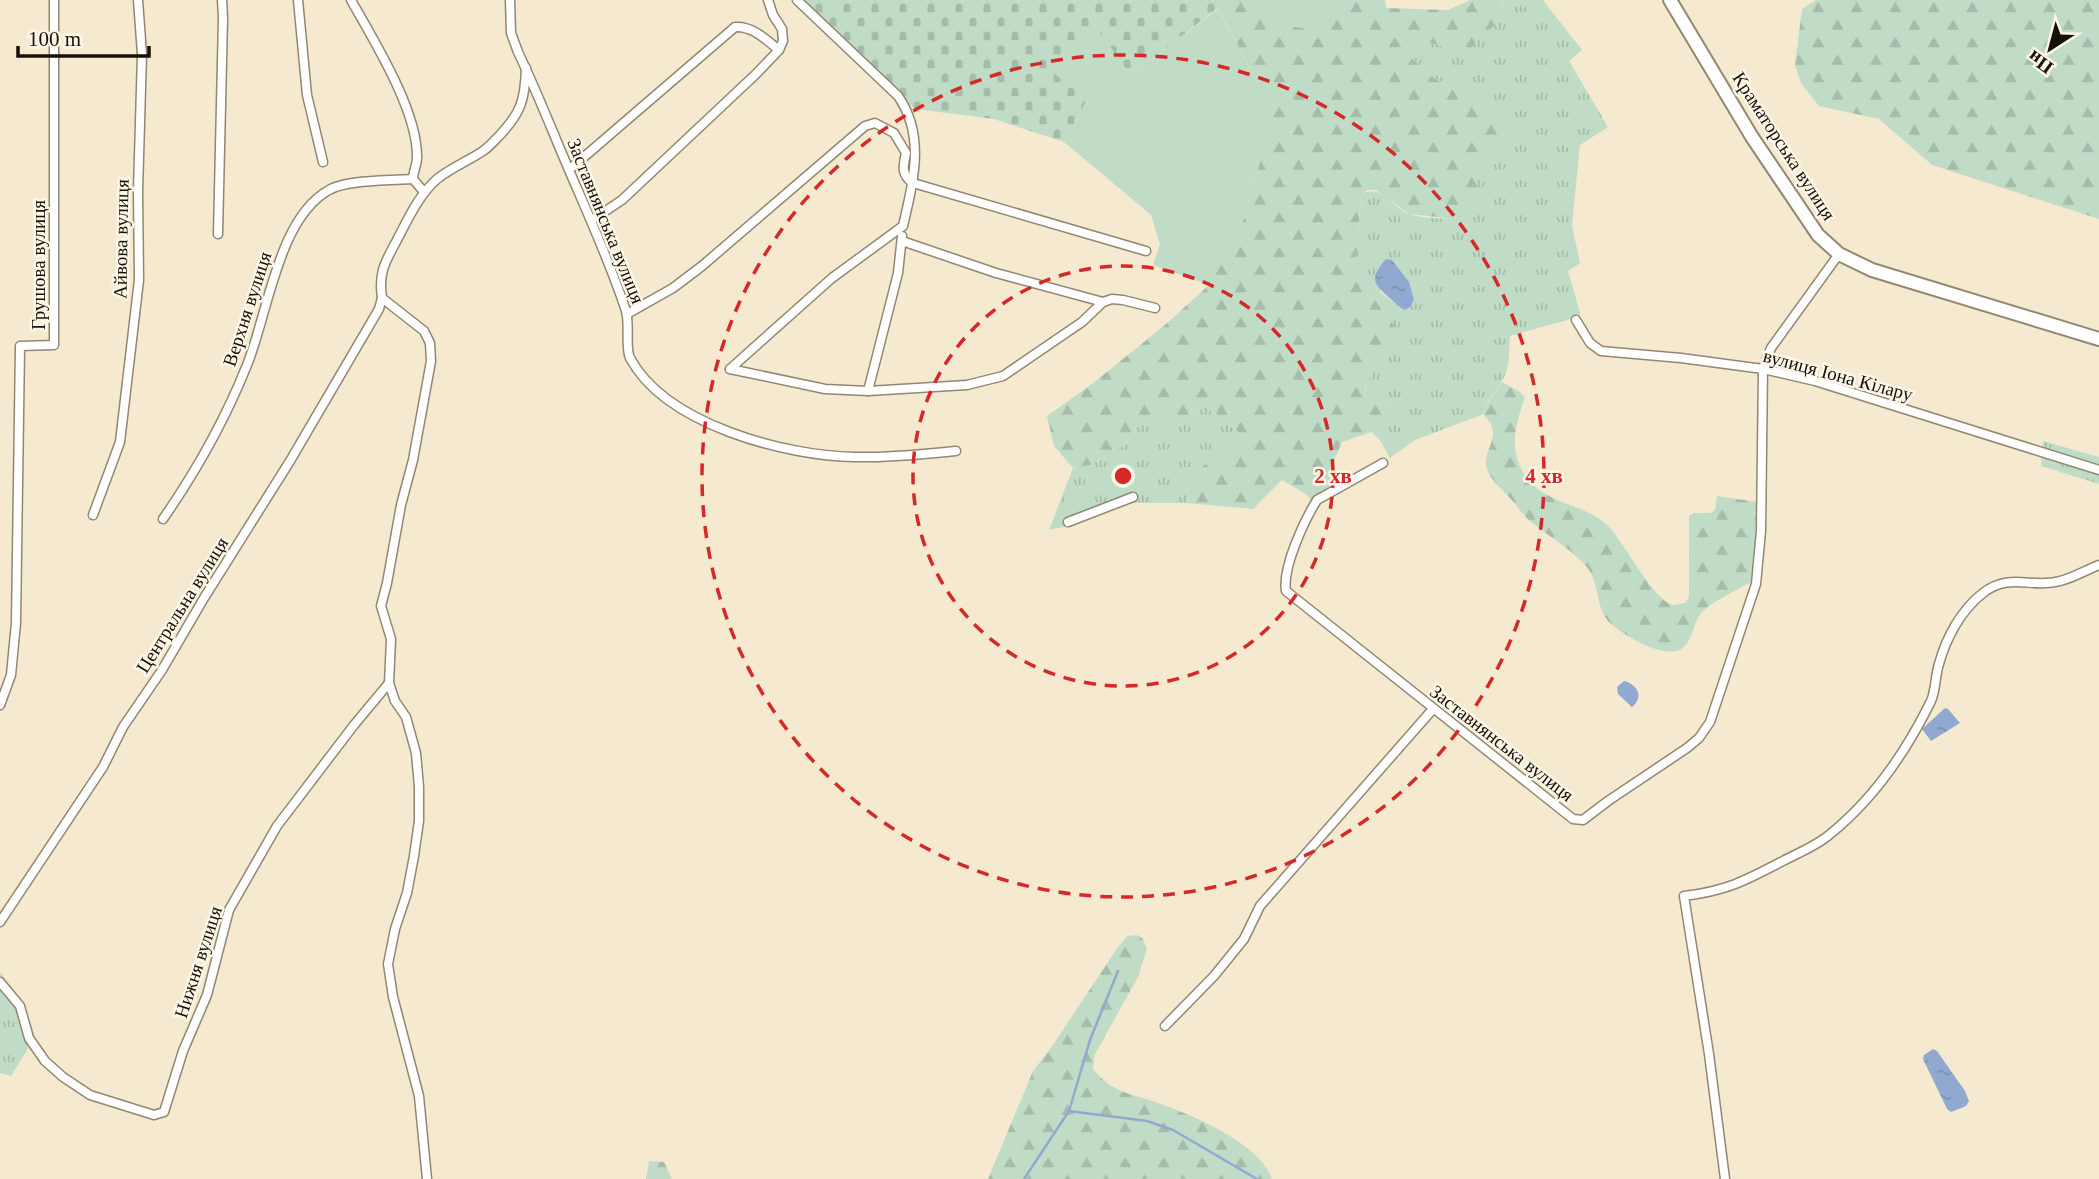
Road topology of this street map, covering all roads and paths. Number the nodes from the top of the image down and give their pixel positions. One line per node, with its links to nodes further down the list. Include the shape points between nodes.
1 (54, 0): 40 (street, Грушова вулиця, via 54,345 20,345 16,623 11,675)
2 (138, 0): 35 (street, Айвова вулиця, via 142,54 139,280 120,442)
3 (222, 0): 19 (street)
4 (298, 0): 12 (street, via 307,95)
5 (351, 0): 14 (street, via 407,110 417,159)
6 (510, 0): 11 (street, Заставнянська вулиця, via 511,33)
7 (768, 0): 10 (street, via 782,29)
8 (797, 0): 15 (street, via 898,96 909,112 915,149)
9 (1670, 0): 22 (street, Краматорська вулиця, via 1752,137 1818,235)
10 (779, 50): 13 (street, via 756,32 735,27); 17 (street, via 622,200)
11 (526, 68): 13 (street, Заставнянська вулиця); 16 (street, via 520,110 509,125 486,149)
12 (323, 162)
13 (570, 169): 17 (street, Заставнянська вулиця)
14 (413, 179): 16 (street); 36 (street, Верхня вулиця, via 375,180 330,189 307,209 280,256 251,354 216,435)
15 (913, 183): 18 (street); 21 (street); 26 (street, via 902,170 906,153 894,133 875,123 865,126 702,266)
16 (424, 192): 23 (street, via 384,263 379,281)
17 (592, 220): 26 (street, Заставнянська вулиця)
18 (903, 226): 20 (street); 30 (street, via 832,278 730,369 825,389)
19 (218, 234)
20 (902, 241): 24 (street); 30 (street)
21 (1146, 251)
22 (1839, 254): 28 (street, Краматорська вулиця, via 1872,270); 29 (street, Заставнянська вулиця, via 1771,348)
23 (382, 299): 39 (street, via 424,331 431,361 381,606 391,639); 42 (street, Центральна вулиця, via 290,461 123,727 103,767)
24 (1103, 302): 25 (street, via 1123,300); 30 (street, via 1082,322 1003,376 967,385)
25 (1155, 309)
26 (627, 314): 31 (street, Заставнянська вулиця, via 628,355 635,366 662,395 713,427 806,452 852,457)
27 (1576, 320): 29 (street, вулиця Іона Кілару, via 1590,343 1601,351)
28 (2099, 339)
29 (1763, 369): 33 (street, вулиця Іона Кілару); 41 (street, Заставнянська вулиця, via 1756,584 1710,722 1699,738 1590,817 1577,821)
30 (869, 391)
31 (956, 451)
32 (1383, 463): 41 (street, Заставнянська вулиця, via 1317,500 1289,566 1286,592)
33 (2099, 470)
34 (1133, 497): 37 (street)
35 (93, 515)
36 (163, 519)
37 (1068, 522)
38 (2099, 565): 46 (street, via 2059,582 2019,580 1985,592 1947,639 1932,698 1897,761 1868,799 1827,837 1740,884 1684,896)
39 (389, 683): 43 (street, Нижня вулиця, via 277,826 229,910 207,995 164,1112 154,1115 90,1096 63,1077 29,1038 20,1006); 45 (street, via 406,717 416,753 419,810 407,893 388,964 419,1096)
40 (0, 705)
41 (1433, 709): 44 (street, via 1260,906 1244,939 1214,976)
42 (0, 922)
43 (0, 982)
44 (1165, 1026)
45 (427, 1179)
46 (1725, 1179)

